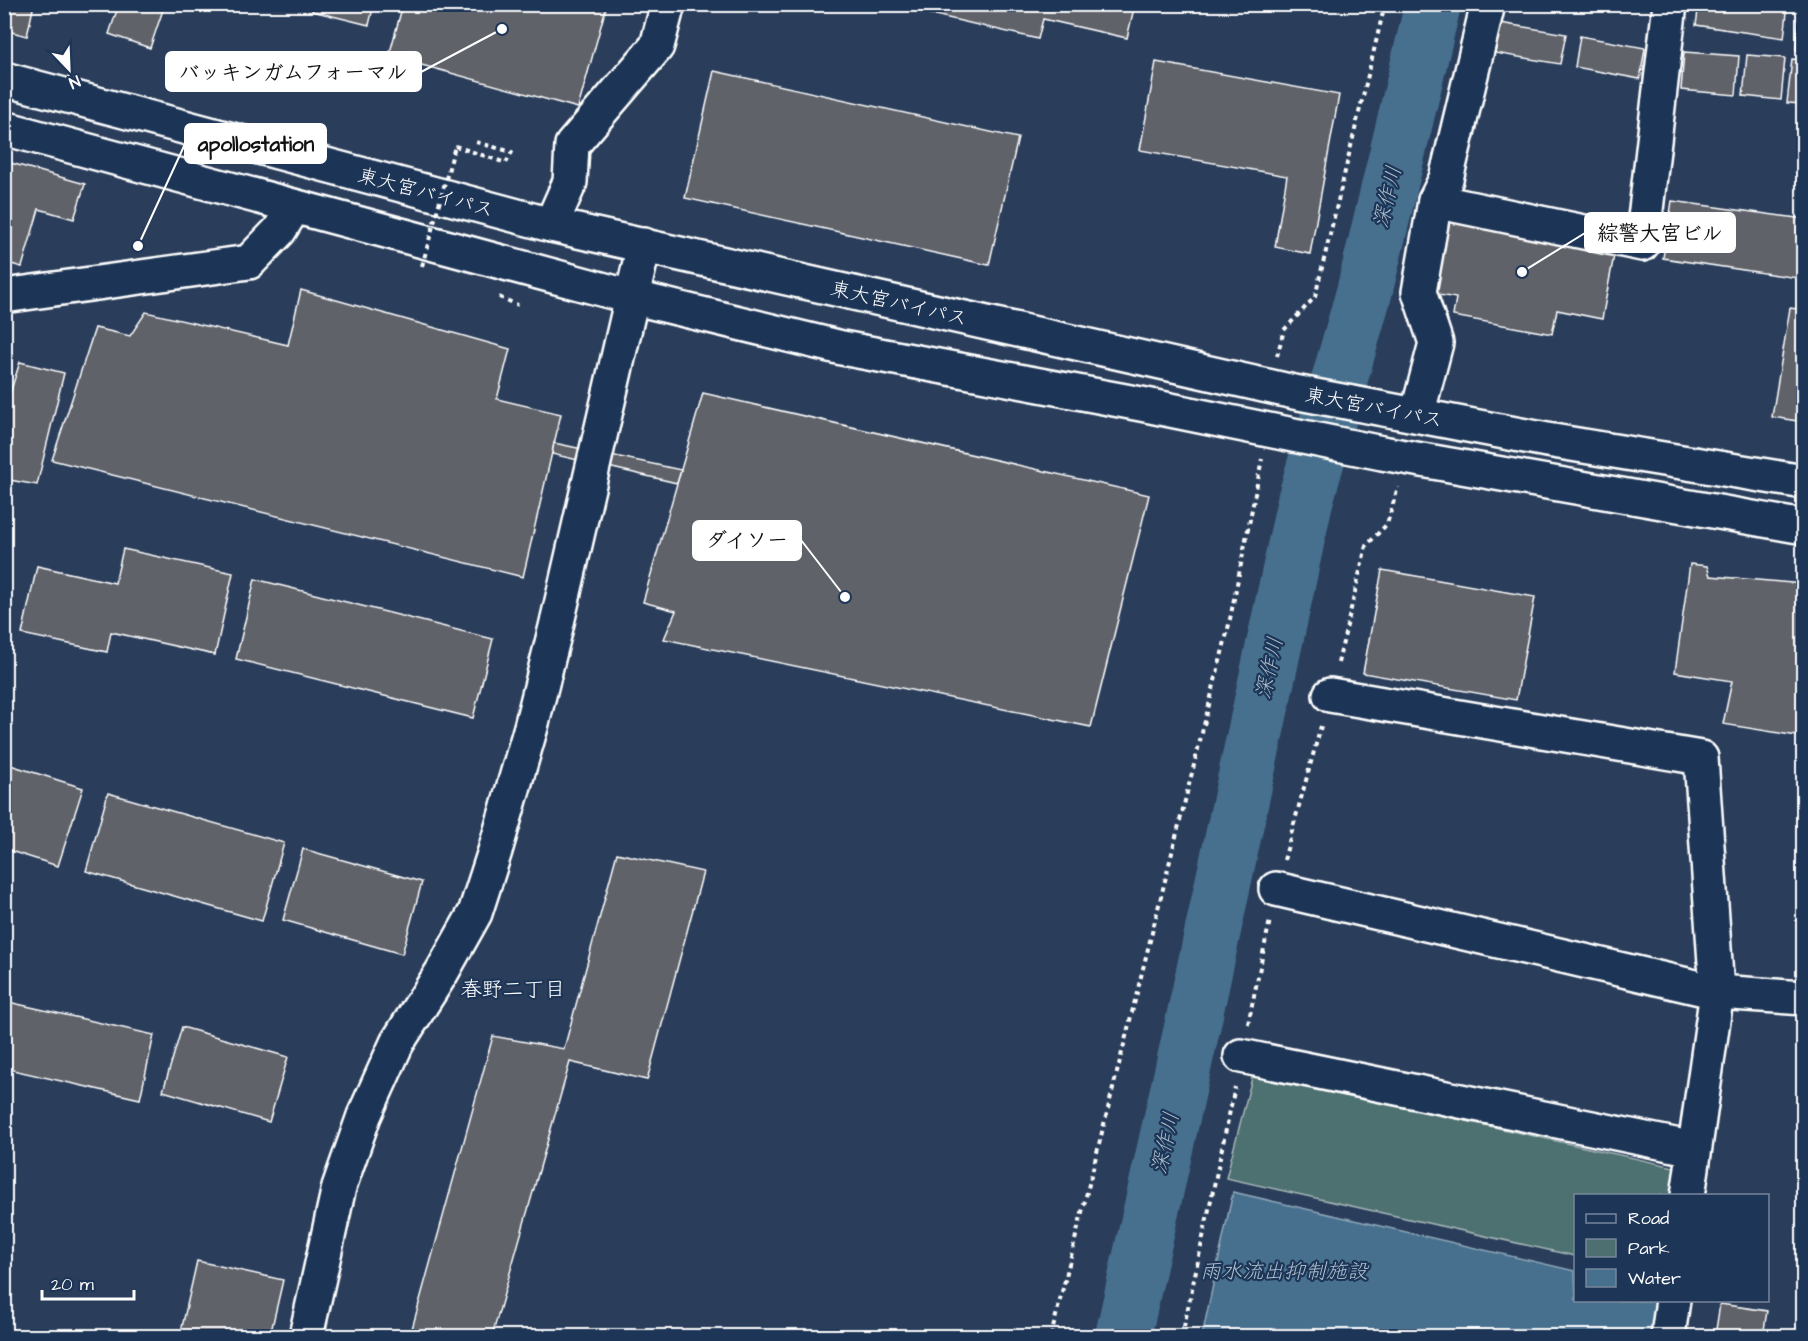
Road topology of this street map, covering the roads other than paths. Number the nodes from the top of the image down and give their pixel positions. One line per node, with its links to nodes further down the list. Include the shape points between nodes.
1 (1488, 4): 6 (main road, via 1446,179)
2 (1670, 4): 6 (main road, via 1642,244)
3 (664, 5): 8 (main road, via 657,46 573,145 570,182)
4 (4, 79): 8 (main road, 東大宮バイパス)
5 (4, 128): 7 (main road)
6 (1435, 201): 12 (main road, via 1419,291 1436,343)
7 (294, 207): 10 (main road, via 279,231 249,262); 11 (main road)
8 (551, 225): 9 (main road, 東大宮バイパス)
9 (644, 245): 11 (main road); 12 (main road, 東大宮バイパス)
10 (4, 296)
11 (630, 297): 14 (main road, via 842,348 1382,453); 23 (main road, via 556,627 495,851 475,913 397,1043 364,1116 339,1187)
12 (1404, 413): 13 (main road, 東大宮バイパス)
13 (1803, 482)
14 (1803, 527)
15 (1330, 695): 17 (main road, via 1701,758)
16 (1276, 889): 17 (main road)
17 (1717, 992): 18 (main road); 20 (main road)
18 (1803, 998)
19 (1242, 1056): 20 (main road)
20 (1694, 1149): 21 (main road)
21 (1688, 1194)
22 (1673, 1302): 24 (main road)
23 (306, 1336)
24 (1668, 1336)

